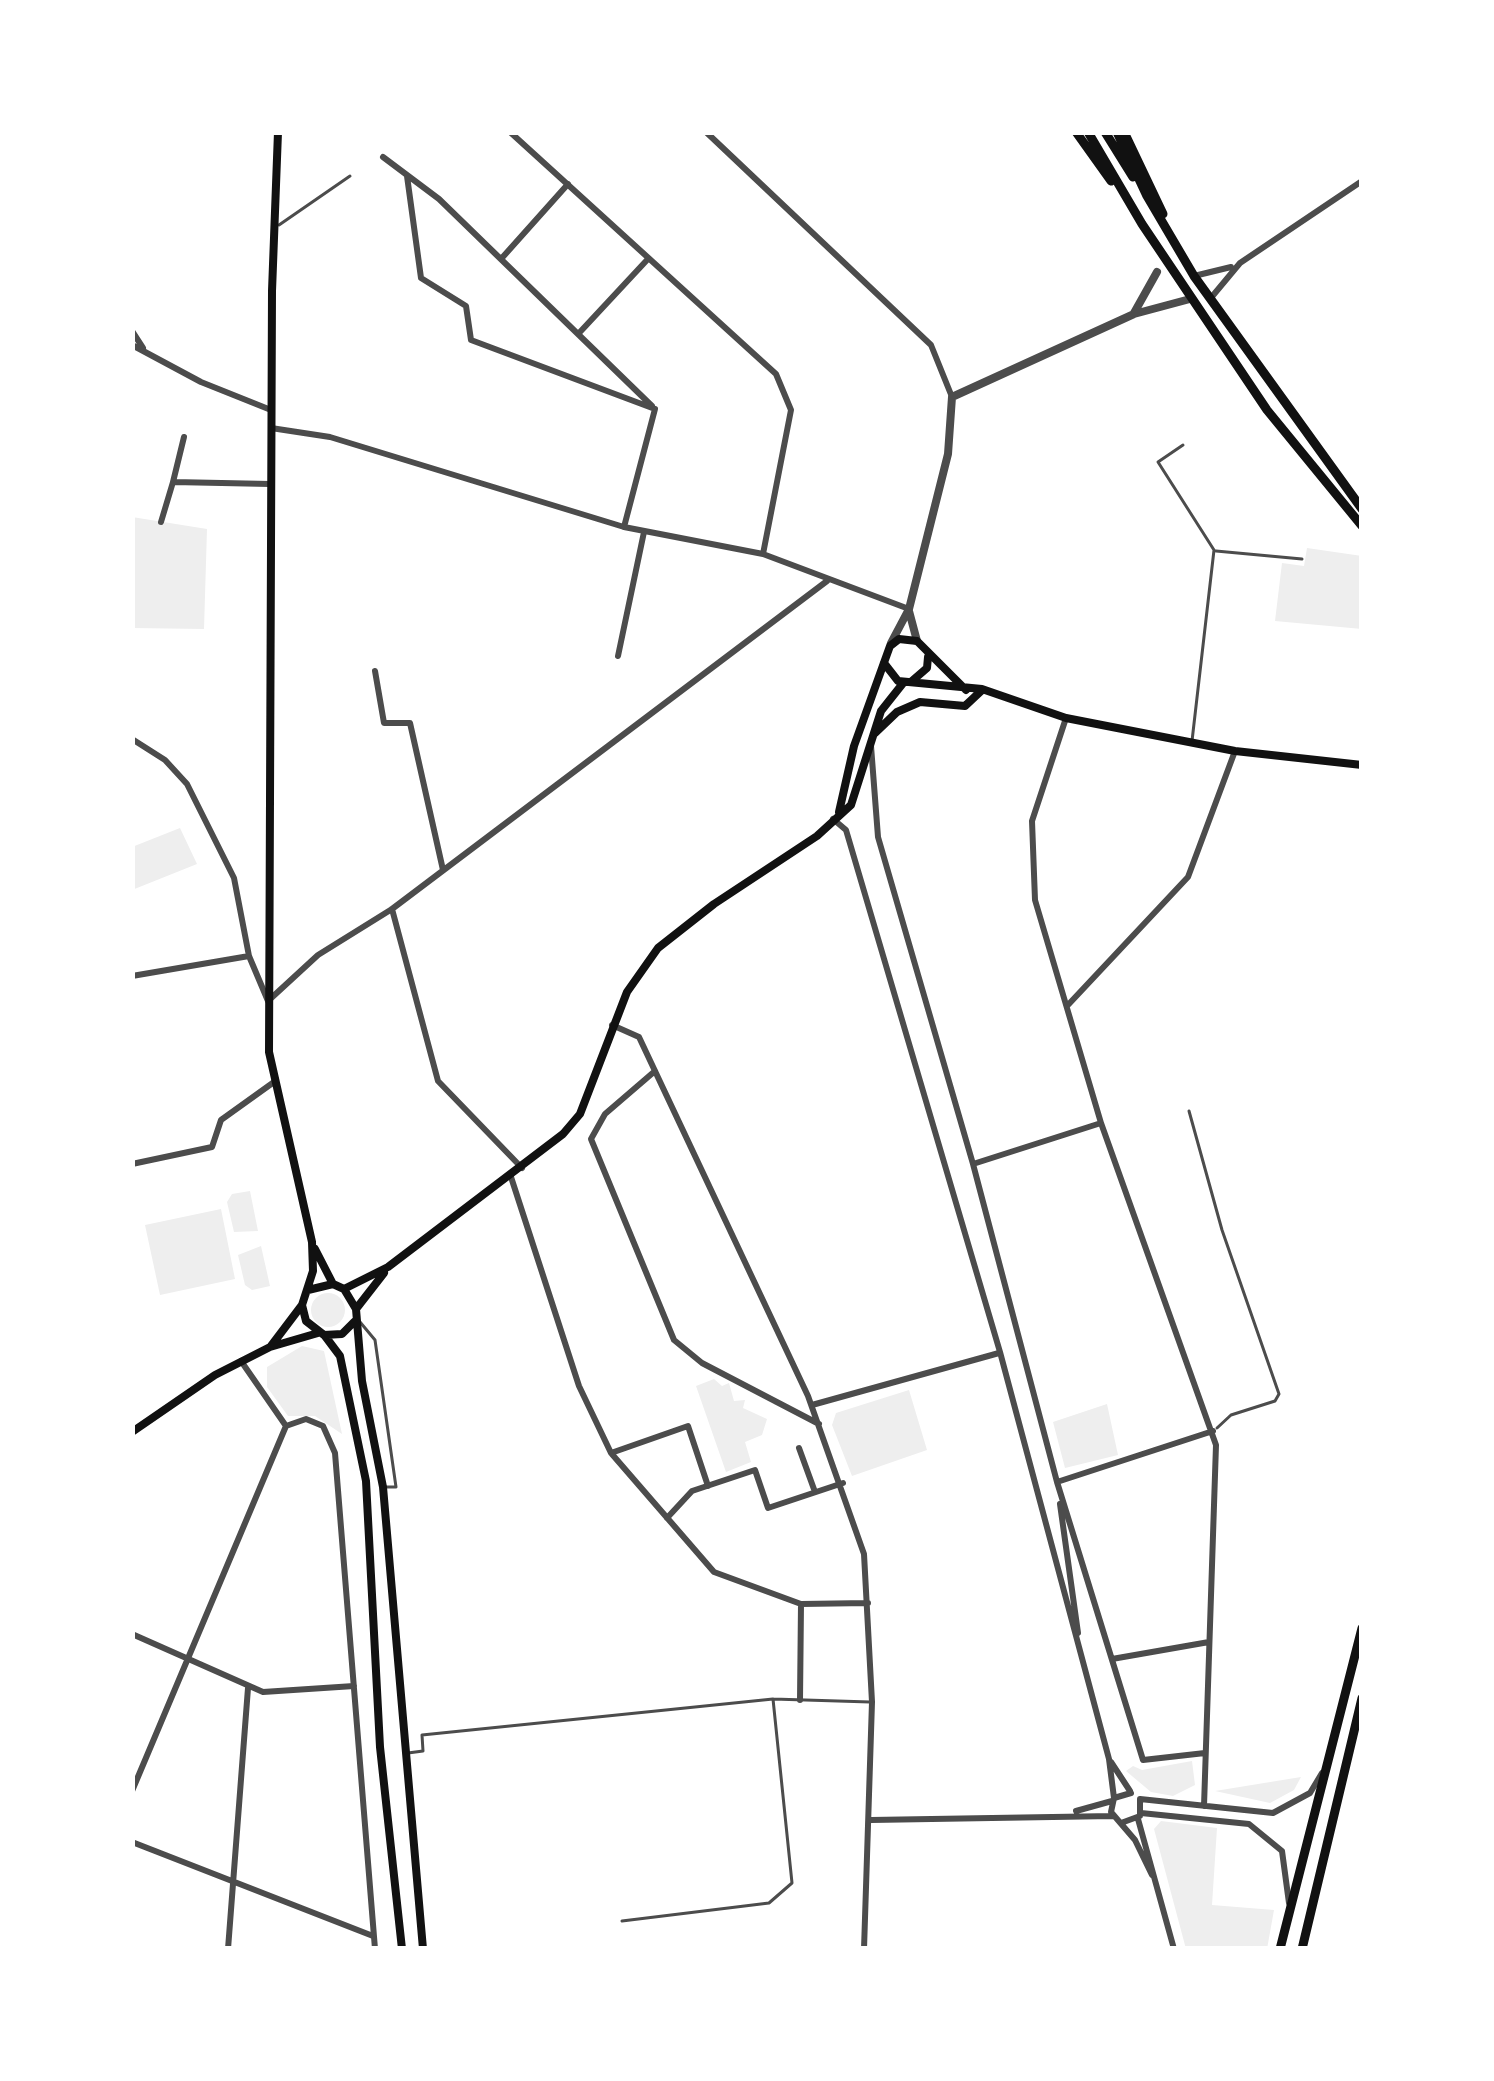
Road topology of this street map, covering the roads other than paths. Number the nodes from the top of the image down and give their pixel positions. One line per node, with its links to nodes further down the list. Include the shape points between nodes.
1 (278, 132): 15 (main road)
2 (510, 132): 12 (street)
3 (706, 132): 29 (street, via 931,345)
4 (1076, 132): 14 (highway)
5 (1088, 132): 14 (highway)
6 (1105, 132): 13 (highway)
7 (1121, 132): 13 (highway); 16 (highway)
8 (382, 157): 10 (street)
9 (350, 176): 15 (lane)
10 (407, 176): 17 (street); 30 (street, via 421,278 466,306 471,340)
11 (1362, 181): 19 (street)
12 (568, 184): 17 (street); 18 (street)
13 (1147, 196): 16 (highway)
14 (1142, 224): 23 (highway)
15 (277, 226): 31 (main road)
16 (1176, 248): 21 (highway)
17 (501, 259): 26 (street)
18 (648, 259): 26 (street); 43 (street, via 776,374 791,410)
19 (1240, 263): 21 (street); 22 (street)
20 (1157, 272): 24 (street)
21 (1194, 276): 22 (highway)
22 (1210, 298): 37 (highway)
23 (1190, 299): 24 (street); 40 (highway)
24 (1134, 314): 29 (street)
25 (132, 331): 28 (street)
26 (580, 332): 30 (street)
27 (132, 345): 28 (street)
28 (146, 353): 31 (street)
29 (952, 397): 46 (street, via 948,454)
30 (655, 409): 39 (street)
31 (271, 410): 32 (main road)
32 (271, 428): 36 (main road); 39 (street, via 330,437)
33 (184, 437): 35 (street)
34 (1184, 446): 42 (lane, via 1158,462)
35 (172, 482): 36 (street); 38 (street)
36 (270, 484): 67 (main road)
37 (1362, 505)
38 (161, 522)
39 (624, 527): 41 (street)
40 (1362, 530)
41 (644, 532): 43 (street); 49 (street)
42 (1214, 550): 44 (lane); 59 (lane)
43 (763, 554): 45 (street)
44 (1302, 559)
45 (827, 581): 46 (street); 63 (street)
46 (909, 609): 47 (street); 48 (street)
47 (917, 641): 48 (main road); 50 (main road)
48 (890, 646): 51 (main road)
49 (618, 656)
50 (928, 657): 53 (main road, via 921,677); 55 (main road)
51 (884, 663): 53 (main road, via 893,678); 62 (main road)
52 (375, 671): 63 (street, via 384,723 410,723)
53 (908, 682): 55 (main road); 57 (main road, via 887,699)
54 (982, 689): 55 (main road); 56 (main road); 57 (main road, via 965,706 920,702 896,712)
55 (968, 691)
56 (1066, 718): 59 (main road); 68 (street, via 1032,821 1030,863)
57 (873, 738): 62 (main road, via 851,805); 75 (street, via 878,837)
58 (132, 739): 65 (street, via 187,784 233,878)
59 (1192, 743): 60 (main road)
60 (1235, 751): 61 (main road); 68 (street, via 1188,878)
61 (1362, 765)
62 (836, 816): 69 (main road, via 658,948); 87 (street)
63 (443, 869): 64 (street)
64 (392, 909): 67 (street, via 318,955); 76 (street, via 438,1081)
65 (249, 956): 66 (street); 67 (street)
66 (132, 976)
67 (268, 1000): 71 (main road)
68 (1067, 1006): 73 (street)
69 (612, 1025): 70 (street, via 639,1037); 76 (main road, via 580,1114)
70 (655, 1071): 89 (street); 90 (street, via 605,1114 591,1139 674,1340)
71 (274, 1082): 74 (street, via 221,1120 212,1147); 78 (main road)
72 (1189, 1111): 93 (lane, via 1279,1394)
73 (1101, 1123): 75 (street); 93 (street)
74 (132, 1164)
75 (973, 1164): 96 (street)
76 (521, 1168): 77 (main road)
77 (511, 1177): 79 (main road); 95 (street, via 579,1386)
78 (312, 1242): 80 (main road); 82 (main road)
79 (388, 1268): 81 (main road); 84 (main road)
80 (333, 1284): 81 (main road); 82 (main road)
81 (344, 1289): 84 (main road)
82 (307, 1291): 83 (main road)
83 (302, 1305): 85 (main road); 86 (main road)
84 (355, 1316): 85 (main road, via 342,1334); 99 (main road); 99 (lane, via 375,1340 396,1487)
85 (321, 1334): 86 (main road); 138 (main road, via 340,1356 366,1480 380,1747)
86 (270, 1347): 88 (main road)
87 (1000, 1352): 89 (street); 109 (street)
88 (241, 1361): 91 (street); 92 (main road)
89 (812, 1405): 90 (street)
90 (819, 1424): 97 (street)
91 (286, 1426): 108 (street); 110 (street, via 306,1419 331,1436)
92 (133, 1429)
93 (1214, 1431): 96 (street); 106 (street)
94 (799, 1448): 100 (street)
95 (611, 1453): 98 (street, via 688,1426); 101 (street)
96 (1057, 1482): 107 (street); 109 (street)
97 (843, 1483): 100 (street); 102 (street, via 864,1554)
98 (708, 1486): 100 (street, via 755,1471 768,1508); 101 (street)
99 (383, 1487): 117 (main road)
100 (814, 1492)
101 (667, 1517): 103 (street, via 714,1572)
102 (868, 1603): 103 (street); 115 (street)
103 (801, 1604): 114 (street)
104 (1362, 1628): 119 (highway)
105 (132, 1634): 108 (street)
106 (1210, 1642): 107 (street); 116 (street)
107 (1112, 1659): 116 (street, via 1143,1760)
108 (190, 1660): 111 (street); 120 (street)
109 (1082, 1660): 118 (street)
110 (354, 1686): 111 (street); 135 (street)
111 (248, 1688): 131 (street)
112 (1362, 1698): 143 (highway)
113 (773, 1699): 114 (lane); 117 (lane, via 422,1735 423,1751); 134 (lane, via 791,1883 769,1903)
114 (800, 1700): 115 (lane)
115 (872, 1702): 128 (street)
116 (1207, 1753): 124 (street)
117 (404, 1754): 139 (main road)
118 (1109, 1760): 121 (street); 123 (street)
119 (1322, 1773): 124 (street, via 1310,1793 1273,1813); 133 (highway)
120 (132, 1791)
121 (1131, 1793): 122 (street); 123 (street)
122 (1140, 1799): 124 (street); 127 (street)
123 (1113, 1800): 125 (street); 126 (street)
124 (1204, 1806)
125 (1066, 1813): 126 (street); 128 (street)
126 (1113, 1816): 129 (street)
127 (1139, 1816): 129 (street); 132 (street); 133 (street, via 1249,1824 1282,1851)
128 (871, 1820): 140 (street)
129 (1121, 1823): 132 (street)
130 (132, 1842): 131 (street)
131 (232, 1883): 135 (street); 136 (street)
132 (1159, 1888): 141 (street)
133 (1289, 1906): 142 (highway)
134 (622, 1921)
135 (373, 1936): 137 (street)
136 (228, 1949)
137 (375, 1949)
138 (402, 1949)
139 (423, 1949)
140 (864, 1949)
141 (1174, 1949)
142 (1280, 1949)
143 (1302, 1949)

